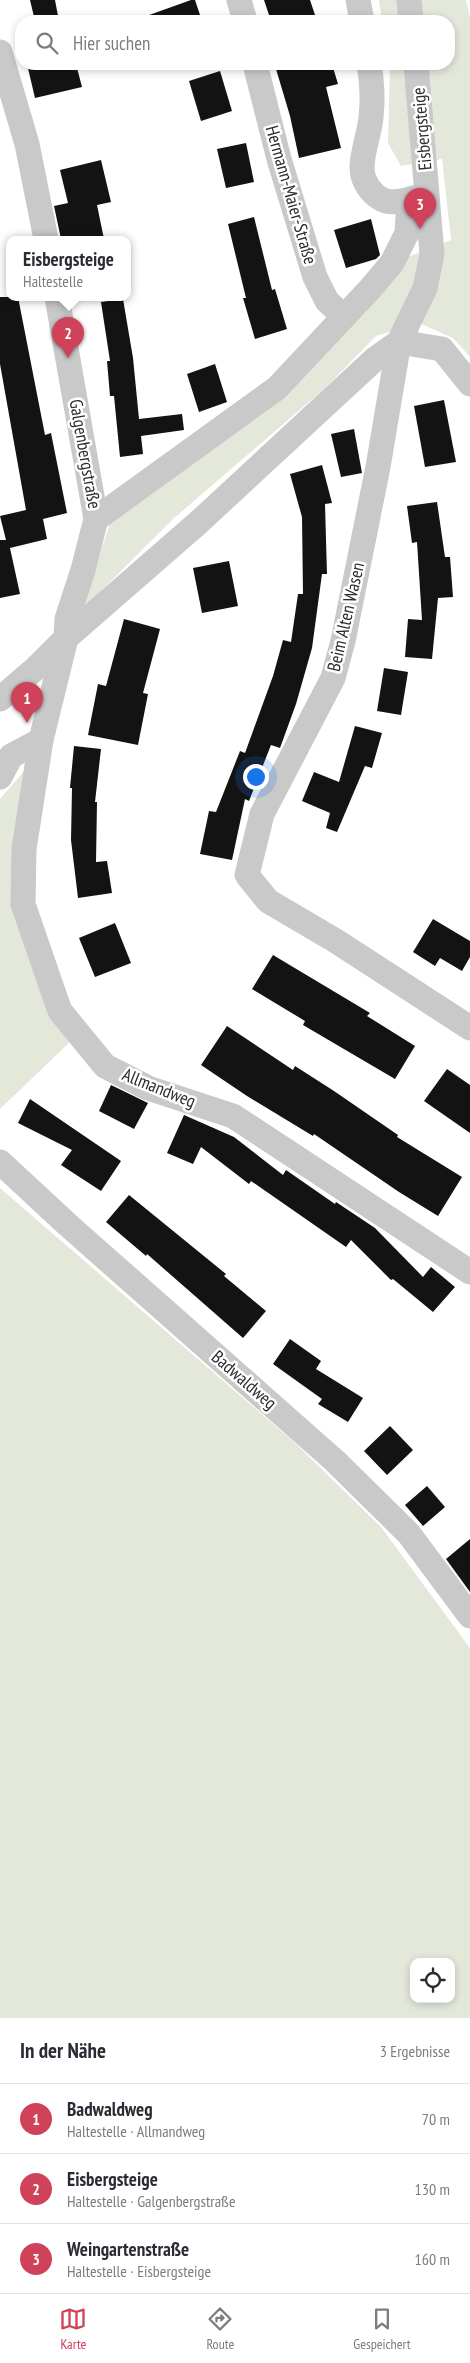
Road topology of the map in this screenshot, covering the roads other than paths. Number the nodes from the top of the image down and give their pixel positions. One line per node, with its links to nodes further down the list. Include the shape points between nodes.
1 (239, 0): 4 (street)
2 (358, 0): 5 (street)
3 (409, 0): 6 (street)
4 (243, 15)
5 (361, 15)
6 (410, 15)
7 (0, 52): 12 (street, via 27,144)
8 (256, 70): 14 (street, Hermann-Maier-Straße, via 279,160 315,277 327,302)
9 (370, 70): 11 (street, via 371,118 362,167 363,179 371,191 386,201)
10 (416, 70): 11 (street, Eisbergsteige)
11 (418, 197): 14 (street, Eisbergsteige, via 392,263); 15 (street, Eisbergsteige, via 432,254 424,288)
12 (45, 236)
13 (59, 301): 17 (street, Galgenbergstraße)
14 (344, 317): 17 (street, Eisbergsteige, via 276,388)
15 (398, 342): 16 (street, via 442,349); 18 (street, Eisbergsteige, via 375,359 199,522); 22 (street, Beim Alten Wasen, via 378,467 333,678 262,814 247,875 268,901)
16 (470, 384)
17 (96, 519): 18 (street, Galgenbergstraße, via 67,620)
18 (66, 638): 19 (street, Eisbergsteige); 20 (street, Allmandweg)
19 (0, 698)
20 (41, 740): 21 (street, via 12,756); 24 (street, Allmandweg, via 24,849 23,904 60,1011 106,1066 148,1088 233,1116)
21 (0, 777)
22 (470, 1028)
23 (0, 1162): 25 (street, Badwaldweg, via 335,1461 409,1534)
24 (470, 1272)
25 (470, 1616)

